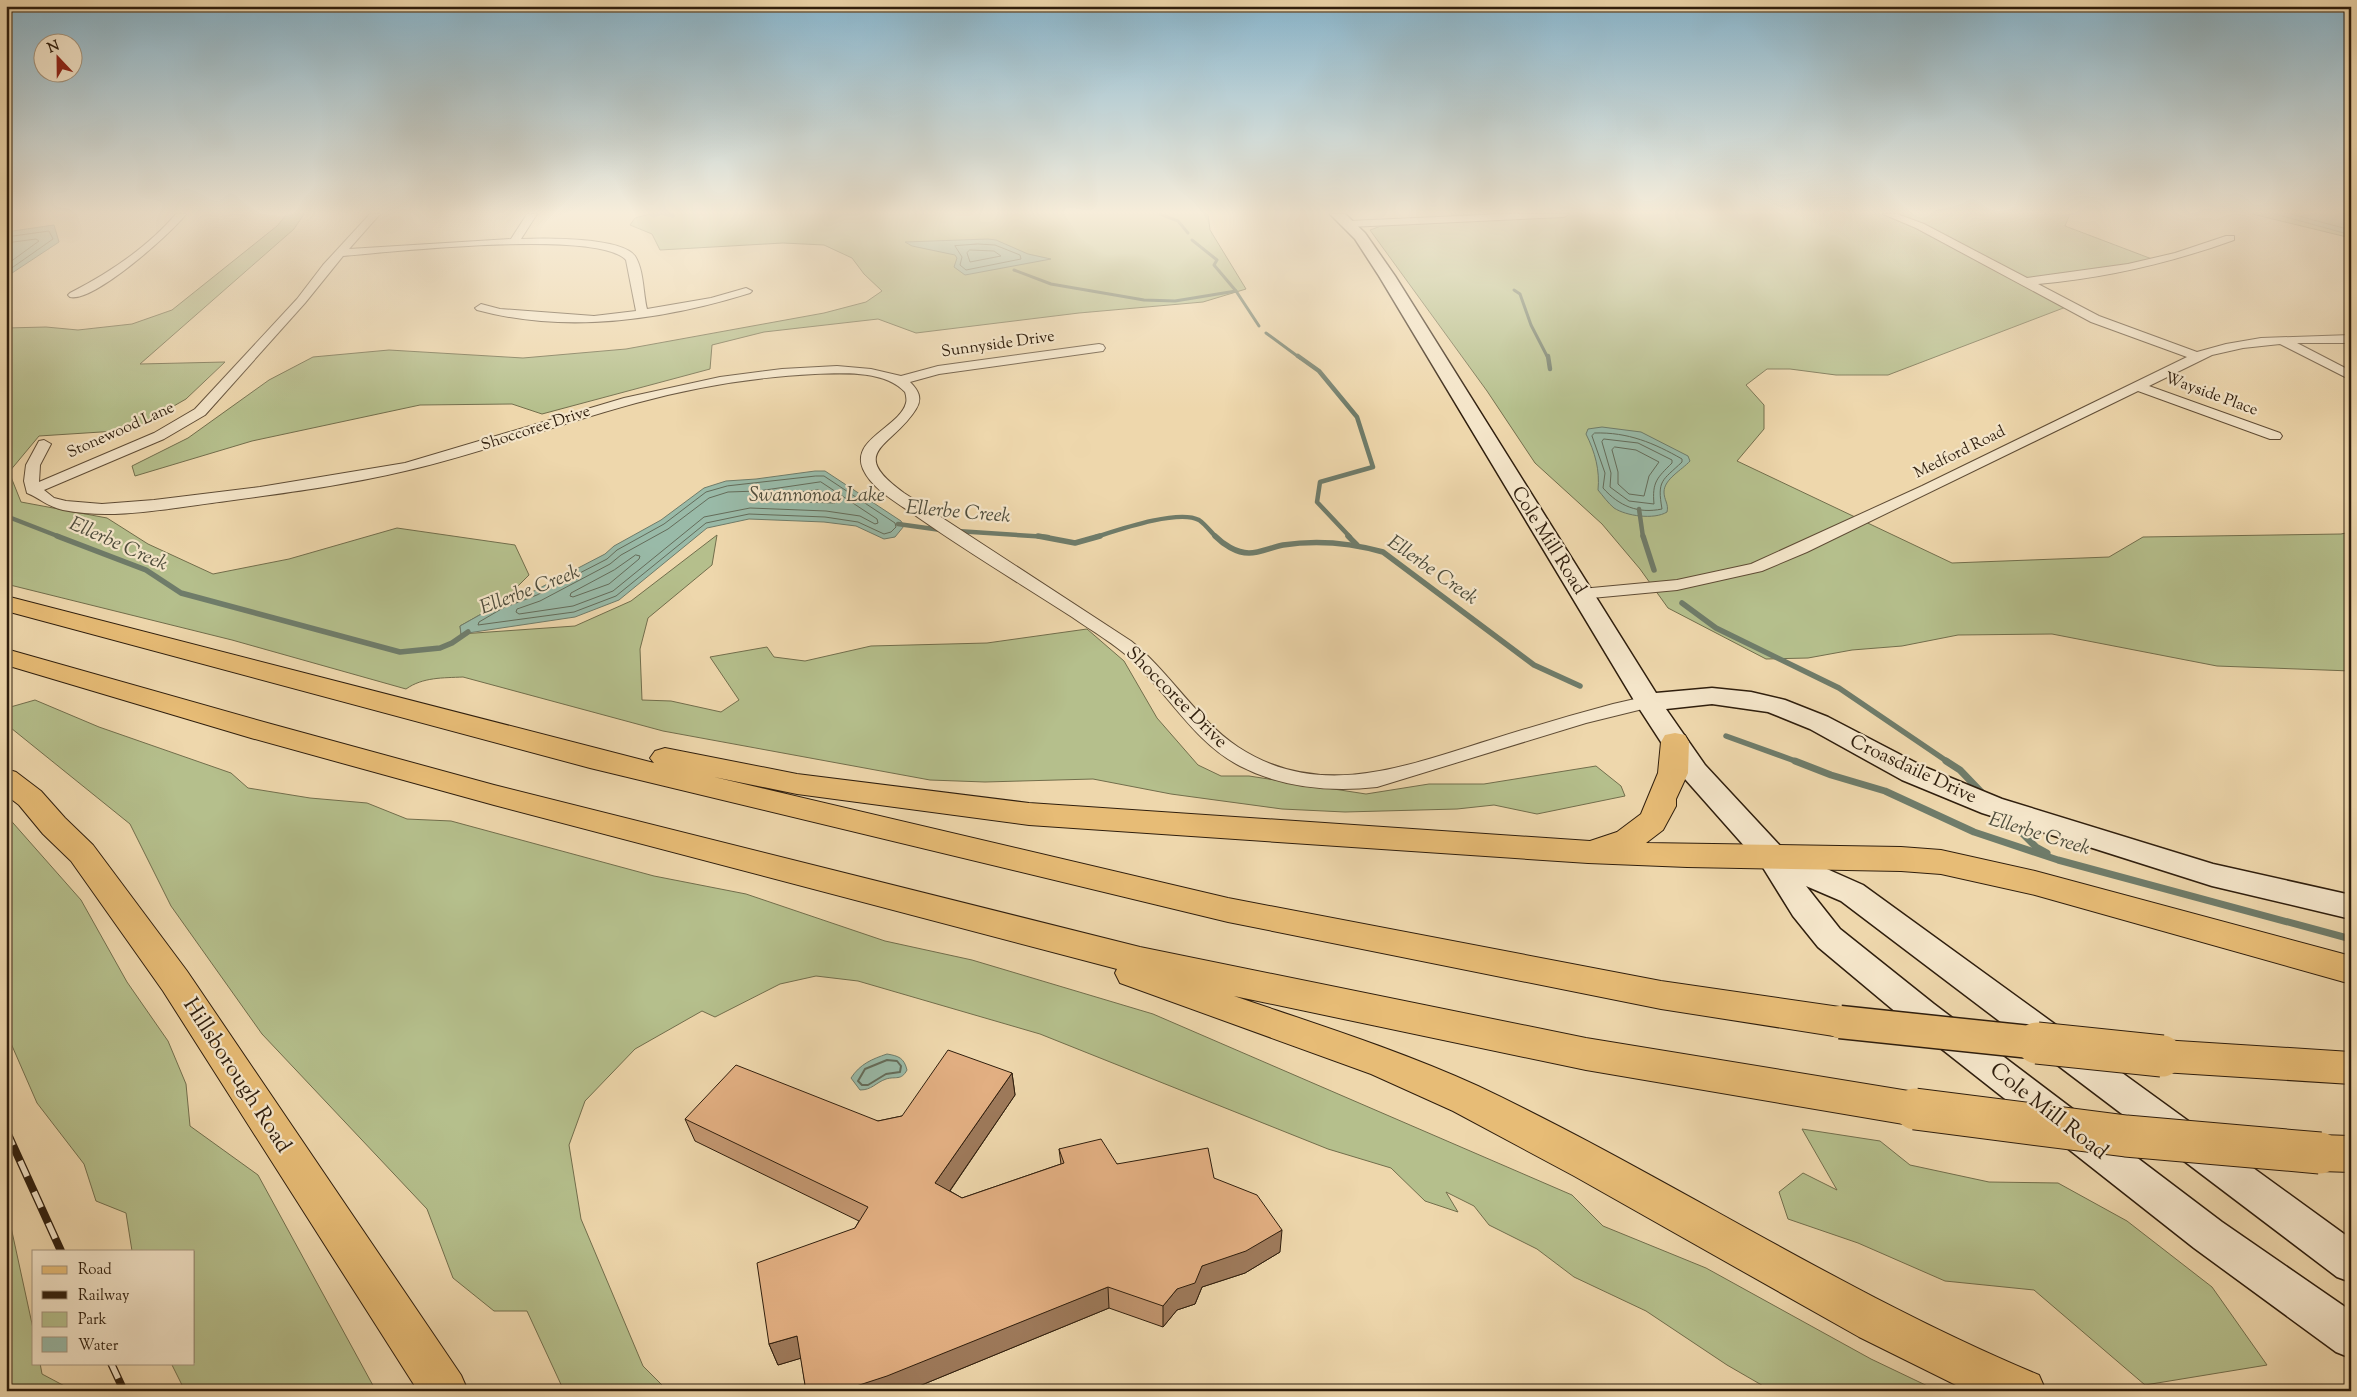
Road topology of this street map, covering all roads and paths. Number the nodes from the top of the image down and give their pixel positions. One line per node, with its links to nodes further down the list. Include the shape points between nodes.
1 (105, 279): 9 (street)
2 (319, 279): 21 (street, Stonewood Lane, via 200,412 158,436)
3 (635, 279): 11 (street)
4 (1389, 279): 22 (street, Cole Mill Road)
5 (2019, 279): 7 (street)
6 (2055, 279): 7 (street)
7 (2024, 282): 15 (street, via 2095,319)
8 (746, 291): 11 (street, via 713,301)
9 (74, 295)
10 (481, 308): 11 (street, via 500,313 594,320)
11 (643, 314)
12 (2351, 339): 13 (street, Medford Road)
13 (2281, 340): 15 (street, Medford Road, via 2227,347); 16 (street)
14 (1099, 348): 17 (street, Sunnyside Drive, via 938,370)
15 (2195, 356): 18 (street, Medford Road)
16 (2351, 376)
17 (902, 380): 21 (street, Shoccoree Drive, via 829,370 723,379 626,401 406,467 323,483 194,501 112,508 75,507 46,502); 25 (street, Shoccoree Drive, via 913,392 911,408 868,454 874,475 933,521 1119,641 1154,672 1209,734 1251,764 1283,774 1340,782 1377,780 1599,713)
18 (2136, 386): 19 (street, Wayside Place); 22 (street, Medford Road, via 1802,549 1756,568 1677,585)
19 (2275, 436)
20 (44, 444): 21 (street, via 34,458 29,482)
21 (32, 490)
22 (1580, 594): 25 (street, Cole Mill Road)
23 (6, 603): 27 (main road)
24 (6, 657): 32 (main road, via 494,795)
25 (1648, 702): 26 (street, Cole Mill Road); 31 (street, Croasdaile Drive, via 1719,697 1776,706 1811,720 1912,772 1992,806 2212,875)
26 (1675, 742): 29 (main road, via 1673,773 1652,822 1628,840); 30 (street, Cole Mill Road, via 1708,788)
27 (590, 758): 29 (main road, via 654,755 797,784 1029,814); 34 (main road, bridge, via 1228,910 1661,995 1840,1022 2162,1056)
28 (6, 779): 38 (main road, Hillsborough Road, via 30,798 82,853 175,981)
29 (1588, 852): 30 (main road)
30 (1773, 858): 33 (main road, via 1941,862); 36 (street, Cole Mill Road, via 1852,893); 37 (street, Cole Mill Road, via 1799,900 1829,938 1875,977 2201,1229)
31 (2351, 908)
32 (1041, 934): 35 (main road, bridge, via 1238,983 1576,1052 1916,1109 2126,1136); 39 (main road, via 1170,988 1279,1025 1462,1097 1846,1306 1931,1350)
33 (2351, 970)
34 (2351, 1068)
35 (2336, 1154)
36 (2351, 1264)
37 (2351, 1338)
38 (445, 1391)
39 (2023, 1391)

